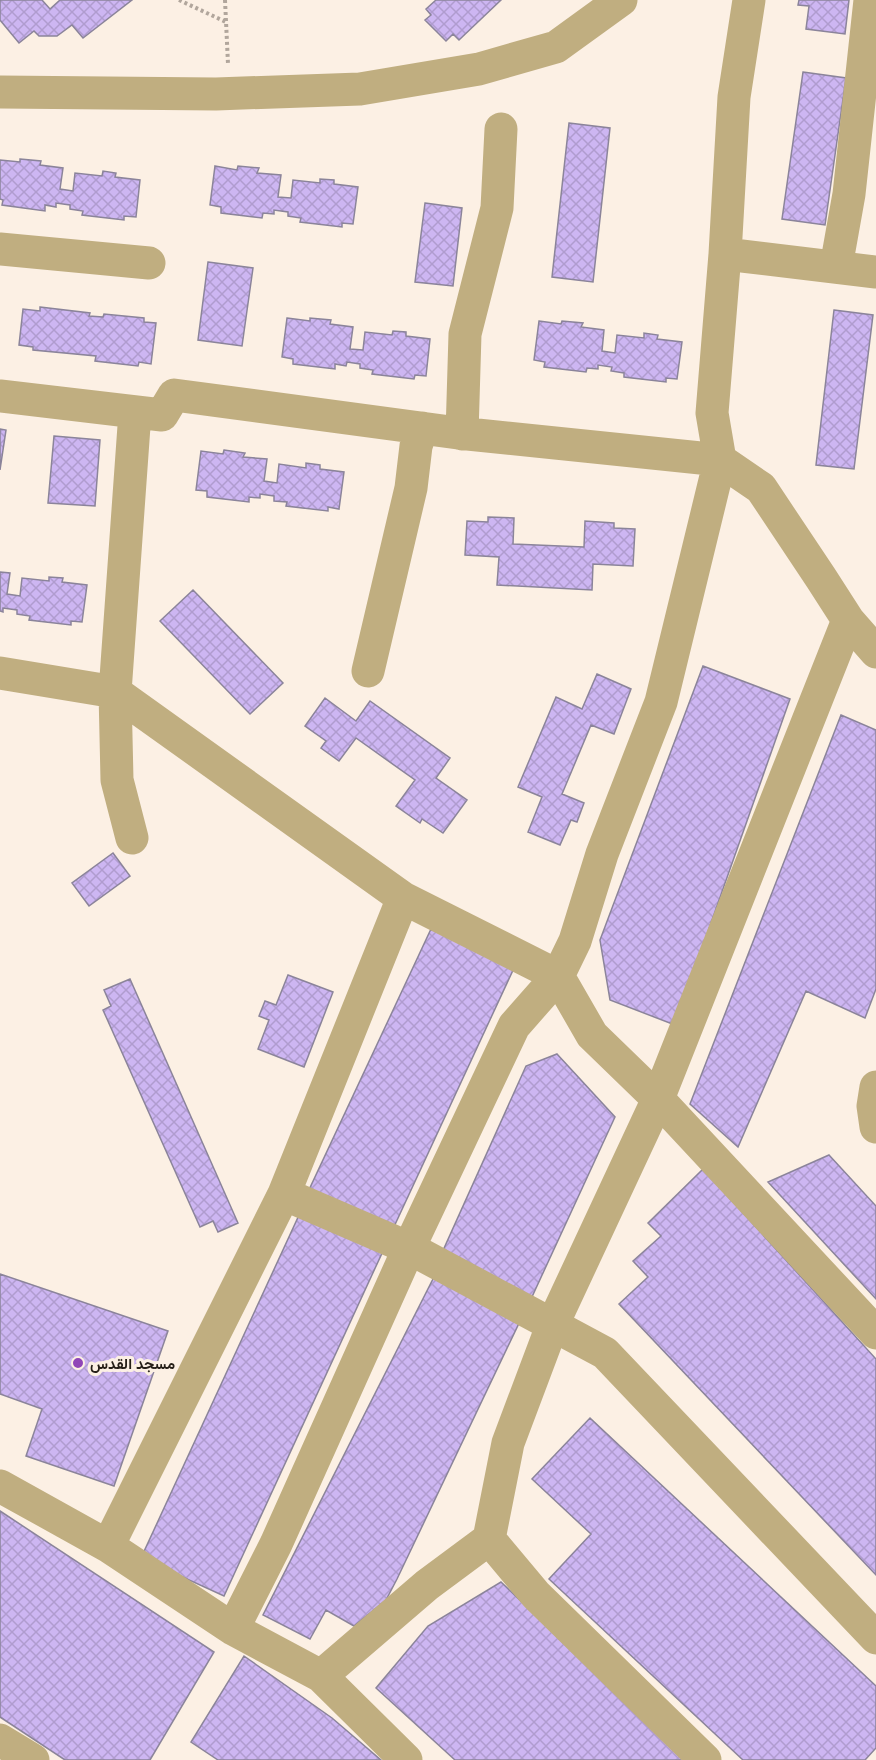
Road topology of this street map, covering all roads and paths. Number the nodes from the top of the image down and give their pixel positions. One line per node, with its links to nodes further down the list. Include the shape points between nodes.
1 (179, 0): 6 (path)
2 (225, 0): 6 (path)
3 (621, 0): 8 (street, via 556,47 479,69 360,89 216,94)
4 (749, 0): 11 (street, via 734,97)
5 (870, 0): 13 (street, via 849,194)
6 (226, 22): 7 (path)
7 (228, 64)
8 (0, 92)
9 (501, 129): 18 (street, via 497,208 465,334)
10 (0, 249): 12 (street)
11 (725, 254): 13 (street); 19 (street, via 712,413)
12 (149, 263)
13 (836, 267): 14 (street)
14 (876, 272)
15 (0, 396): 16 (street)
16 (135, 412): 17 (street, via 162,415 174,395); 24 (street)
17 (422, 428): 18 (street); 22 (street)
18 (462, 434): 19 (street)
19 (720, 460): 20 (street, via 761,488); 27 (street, via 661,702 602,854 575,941)
20 (848, 620): 21 (street); 29 (street)
21 (876, 652)
22 (368, 671)
23 (0, 673): 24 (street)
24 (115, 692): 25 (street, via 117,780); 26 (street)
25 (132, 838)
26 (403, 898): 27 (street); 31 (street)
27 (558, 976): 29 (street, via 592,1035); 32 (street, via 514,1026)
28 (876, 1087): 30 (street)
29 (658, 1099): 33 (street); 34 (street)
30 (876, 1127)
31 (284, 1194): 32 (street); 37 (street)
32 (409, 1248): 33 (street); 38 (street, via 276,1544)
33 (552, 1326): 36 (street, via 508,1443); 39 (street, via 605,1353)
34 (876, 1333)
35 (0, 1486): 37 (street)
36 (489, 1539): 40 (street, via 427,1585); 44 (street, via 536,1595)
37 (108, 1546): 38 (street)
38 (233, 1629): 40 (street)
39 (876, 1638)
40 (321, 1676): 43 (street)
41 (0, 1740): 42 (street)
42 (33, 1760)
43 (406, 1760)
44 (705, 1760)

